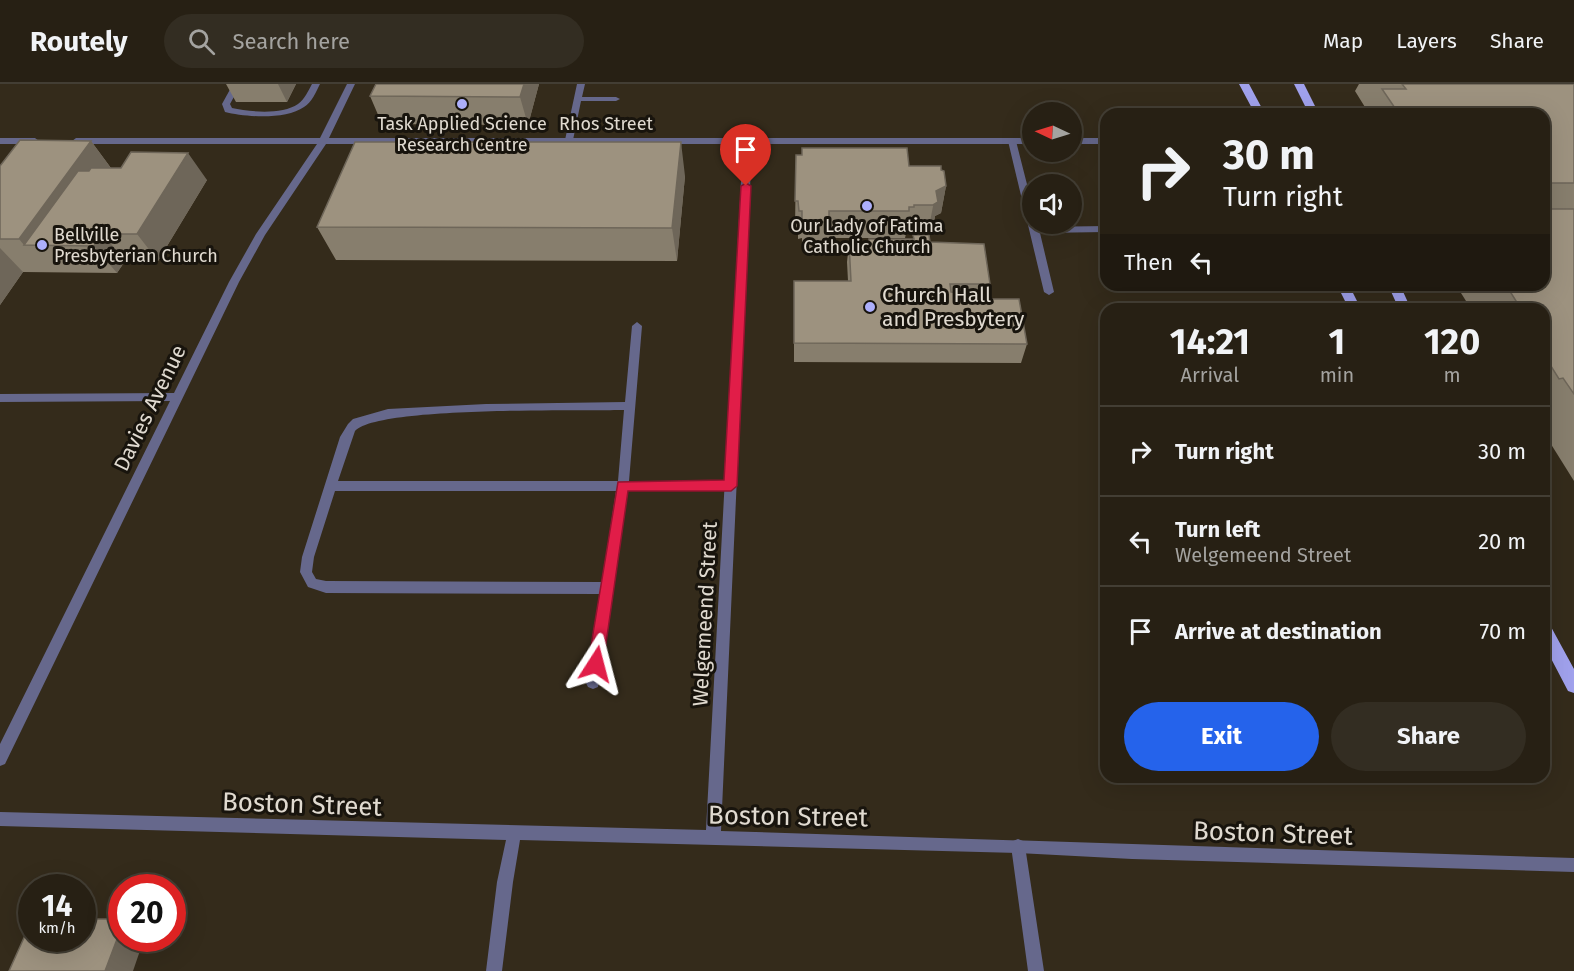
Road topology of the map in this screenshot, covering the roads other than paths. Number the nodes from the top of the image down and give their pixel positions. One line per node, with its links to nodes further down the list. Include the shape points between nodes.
1 (237, 84): 2 (street, via 226,104 228,110 267,113 296,108 306,101)
2 (316, 84)
3 (351, 84): 15 (street, Davies Avenue)
4 (581, 84): 7 (street)
5 (1244, 84): 9 (main road)
6 (1299, 84): 10 (main road)
7 (578, 99): 8 (street); 11 (street)
8 (616, 99)
9 (1257, 108)
10 (1311, 108)
11 (569, 140): 15 (street, Rhos Street); 16 (street, Rhos Street)
12 (0, 141): 13 (street)
13 (42, 141)
14 (66, 141): 15 (street, Rhos Street)
15 (323, 141): 27 (street, Davies Avenue, via 261,234)
16 (748, 141): 17 (street, Rhos Street); 32 (street, Welgemeend Street)
17 (1012, 141): 18 (street, Rhos Street); 21 (street)
18 (1022, 141)
19 (1082, 141): 20 (street)
20 (1100, 141)
21 (1022, 181)
22 (1082, 228): 23 (street)
23 (1100, 229)
24 (1035, 234): 25 (street)
25 (1049, 292)
26 (637, 326): 29 (street)
27 (177, 397): 28 (street); 37 (street, Davies Avenue)
28 (0, 398)
29 (630, 405): 30 (street, via 478,408 374,416 350,429); 31 (street)
30 (331, 486): 31 (street); 33 (street, via 308,557 307,577 315,585)
31 (623, 486): 32 (street); 33 (street)
32 (731, 486): 40 (street, Welgemeend Street)
33 (607, 588): 35 (street)
34 (1550, 641): 36 (main road)
35 (593, 683)
36 (1574, 686)
37 (0, 759)
38 (0, 819): 39 (street, Boston Street)
39 (514, 834): 40 (street, Boston Street); 43 (street)
40 (713, 838): 41 (street, Boston Street)
41 (1018, 846): 42 (street, Boston Street); 44 (street)
42 (1574, 865)
43 (494, 971)
44 (1036, 971)

